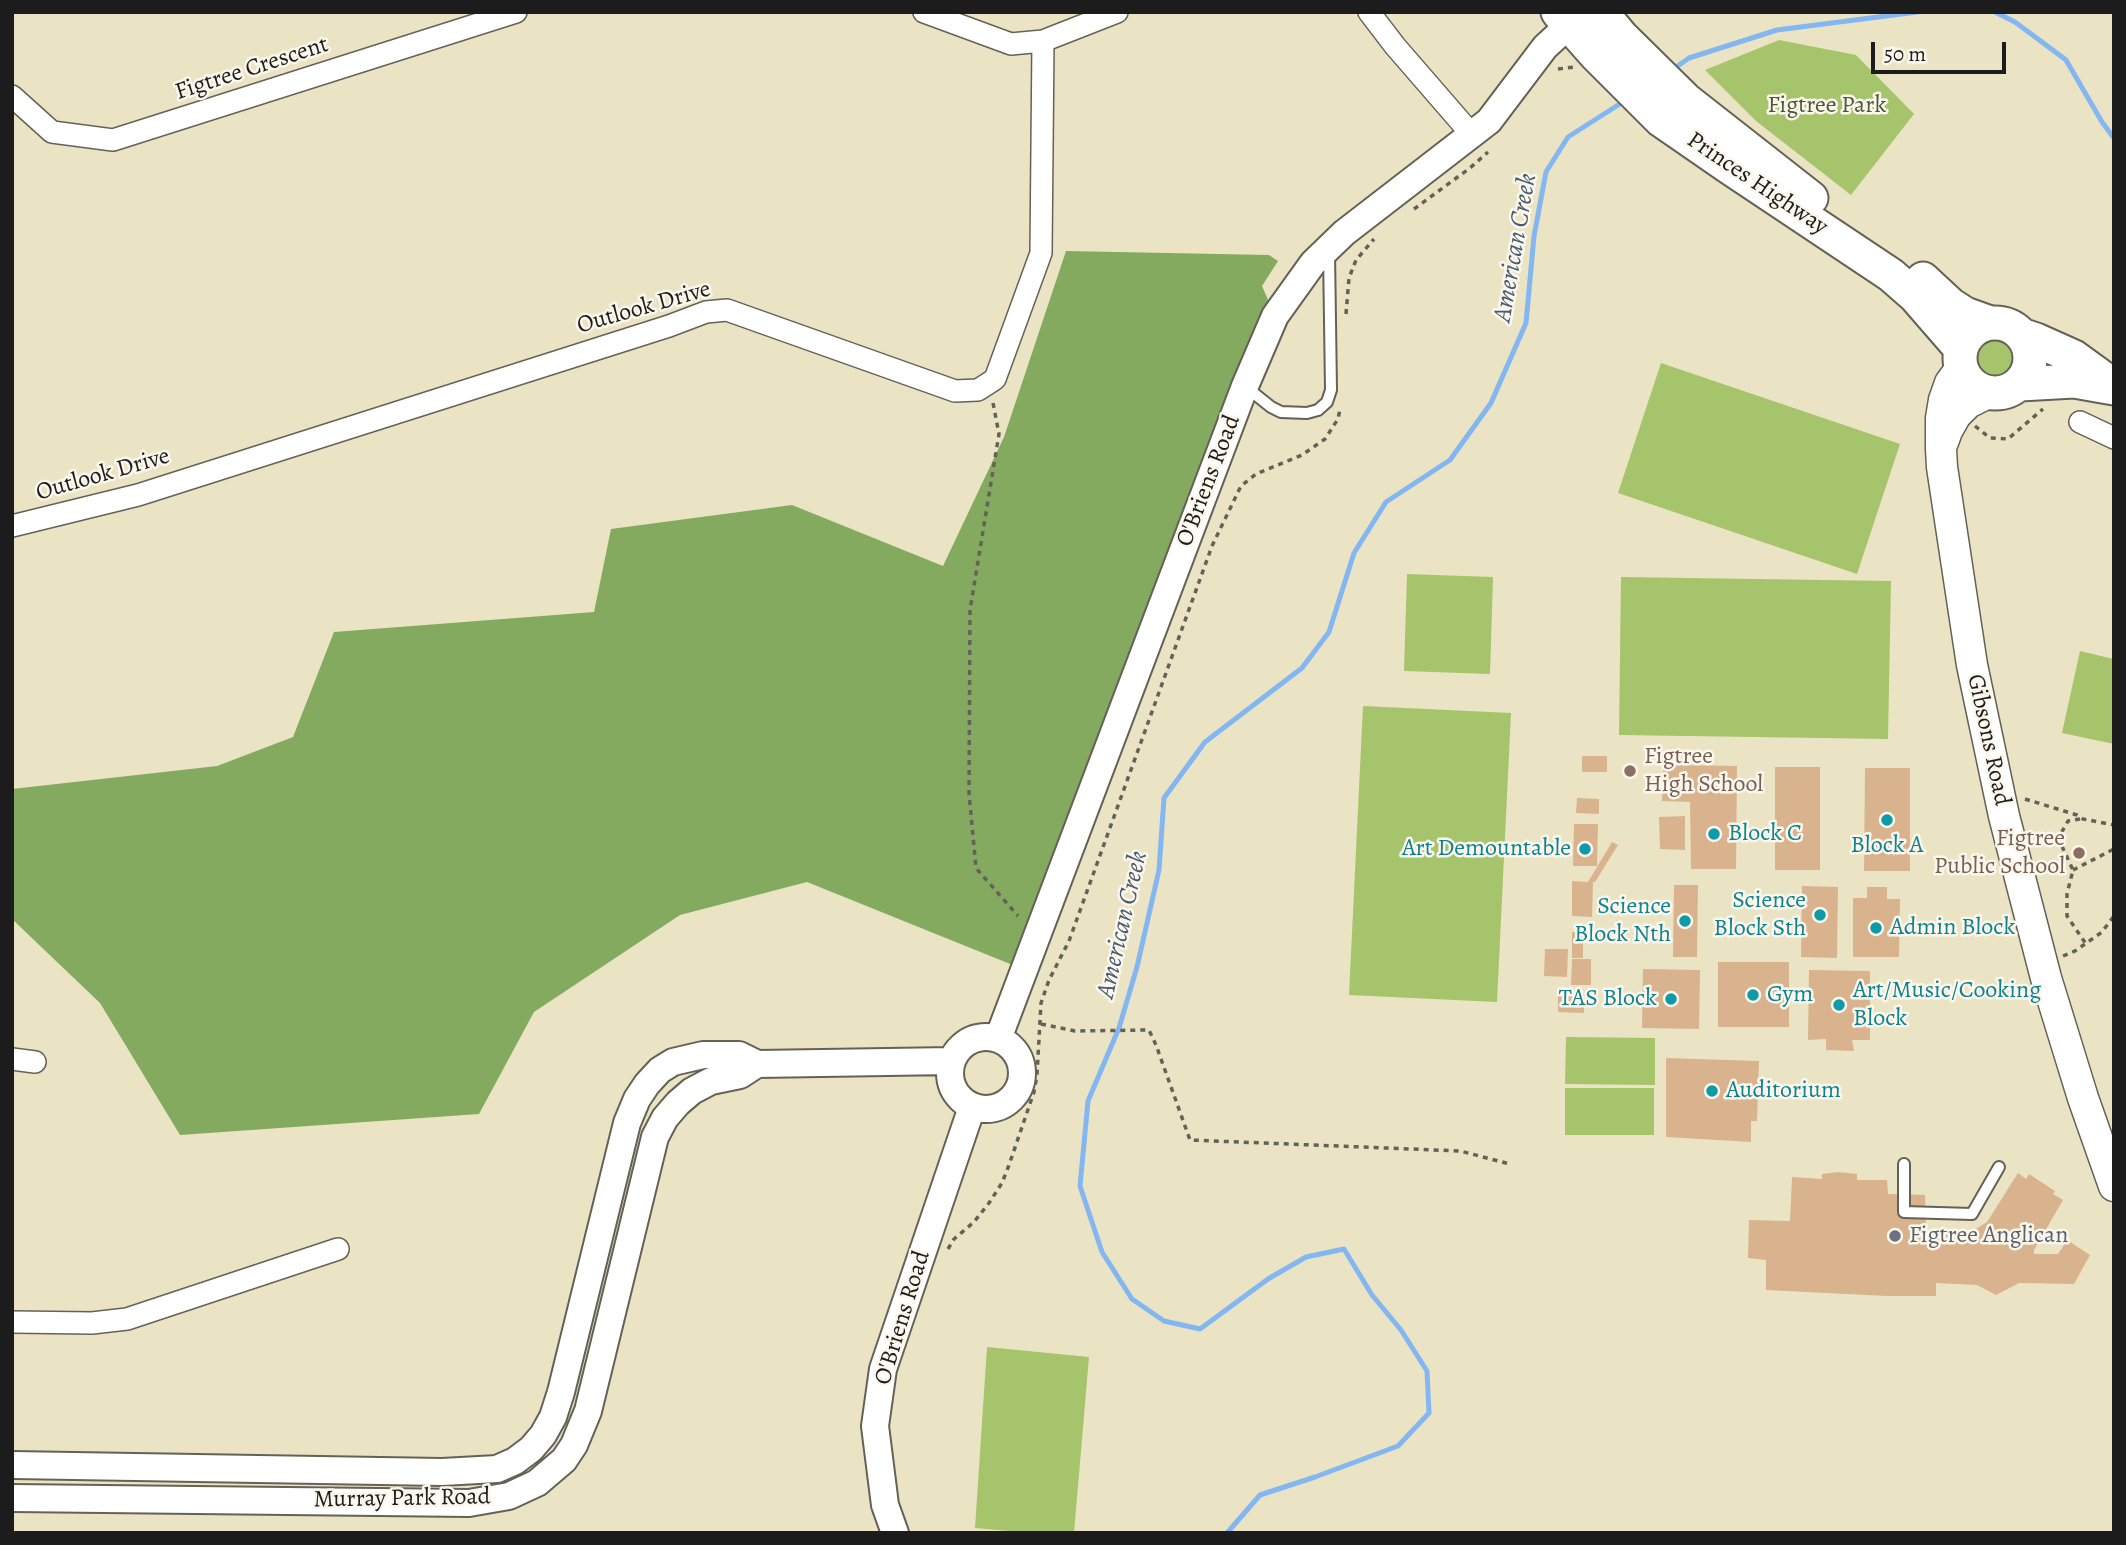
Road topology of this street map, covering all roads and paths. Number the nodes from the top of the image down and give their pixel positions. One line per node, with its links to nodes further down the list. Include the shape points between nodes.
1 (516, 12): 9 (street, Figtree Crescent, via 113,140 52,132)
2 (924, 12): 6 (street, via 1011,44)
3 (1117, 12): 6 (street)
4 (1369, 12): 11 (street)
5 (1570, 16): 7 (main road, Princes Highway); 11 (street, O'Briens Road, via 1489,121)
6 (1043, 41): 20 (street, via 1041,253 995,379)
7 (1601, 45): 8 (path, via 1572,66); 10 (main road, Princes Highway)
8 (1552, 73)
9 (12, 96)
10 (1674, 110): 15 (main road, Princes Highway, via 1908,266 1951,306); 18 (main road, Princes Highway, via 1729,167 1891,275 1915,296)
11 (1482, 142): 12 (path, via 1470,168); 14 (street, O'Briens Road, via 1358,221)
12 (1407, 214)
13 (1378, 234): 16 (path, via 1356,260 1349,278)
14 (1329, 246): 21 (street, O'Briens Road, via 1275,316); 21 (lane, via 1331,390 1327,402 1307,413 1281,412)
15 (1990, 323): 17 (main road, via 2011,326); 18 (main road, via 1967,336)
16 (1345, 325)
17 (2024, 336): 19 (main road, via 2031,364); 22 (main road, via 2074,356)
18 (1961, 358): 23 (main road, via 1972,384); 29 (main road, Gibsons Road, via 1944,400)
19 (2020, 384): 22 (main road, via 2074,381); 23 (main road, via 2002,393)
20 (985, 386): 30 (street, Outlook Drive, via 955,391 727,310 706,312 138,495); 36 (path, via 999,434 970,610 970,793 976,868)
21 (1245, 386): 41 (street, O'Briens Road)
22 (2114, 387)
23 (1988, 393): 29 (main road, Gibsons Road, via 1956,415)
24 (1341, 408): 40 (path, via 1325,439 1241,486 1212,546 1069,941 1049,981)
25 (2080, 422): 28 (street)
26 (1979, 429): 27 (path)
27 (1972, 435)
28 (2114, 438)
29 (1941, 449): 50 (main road, Gibsons Road, via 1972,665 2004,816 2056,1015)
30 (12, 526)
31 (2022, 788): 32 (path, via 2025,799)
32 (2082, 819): 33 (path); 35 (path, via 2068,821 2060,835)
33 (2114, 825)
34 (2114, 849): 35 (path)
35 (2073, 870): 38 (path, via 2067,916)
36 (1018, 916)
37 (2114, 916): 38 (path)
38 (2087, 944): 39 (path)
39 (2063, 956)
40 (1040, 1023): 47 (path, via 1076,1031 1149,1030 1189,1140 1460,1151); 52 (path, via 1034,1092 1002,1183)
41 (998, 1039): 43 (street, via 971,1040); 46 (street, via 1020,1058 1021,1083 1007,1103 984,1110)
42 (12, 1059): 44 (street)
43 (952, 1061): 45 (street, Murray Park Road); 46 (street, via 951,1082)
44 (35, 1062)
45 (757, 1064): 55 (street, Murray Park Road, via 739,1055 703,1055 673,1062 647,1084 618,1153 553,1417 531,1449); 56 (street, Murray Park Road, via 740,1075 692,1091 665,1118 649,1157 582,1429 549,1475)
46 (972, 1107): 58 (street, O'Briens Road, via 883,1368 875,1426 885,1506)
47 (1510, 1164)
48 (1904, 1164): 49 (lane, via 1904,1212 1972,1214)
49 (1999, 1167)
50 (2113, 1181)
51 (338, 1249): 53 (street, via 127,1319)
52 (948, 1250)
53 (12, 1322)
54 (12, 1465): 55 (street, Murray Park Road)
55 (497, 1469): 56 (street)
56 (509, 1496): 57 (street, Murray Park Road, via 469,1503)
57 (12, 1498)
58 (895, 1533)

